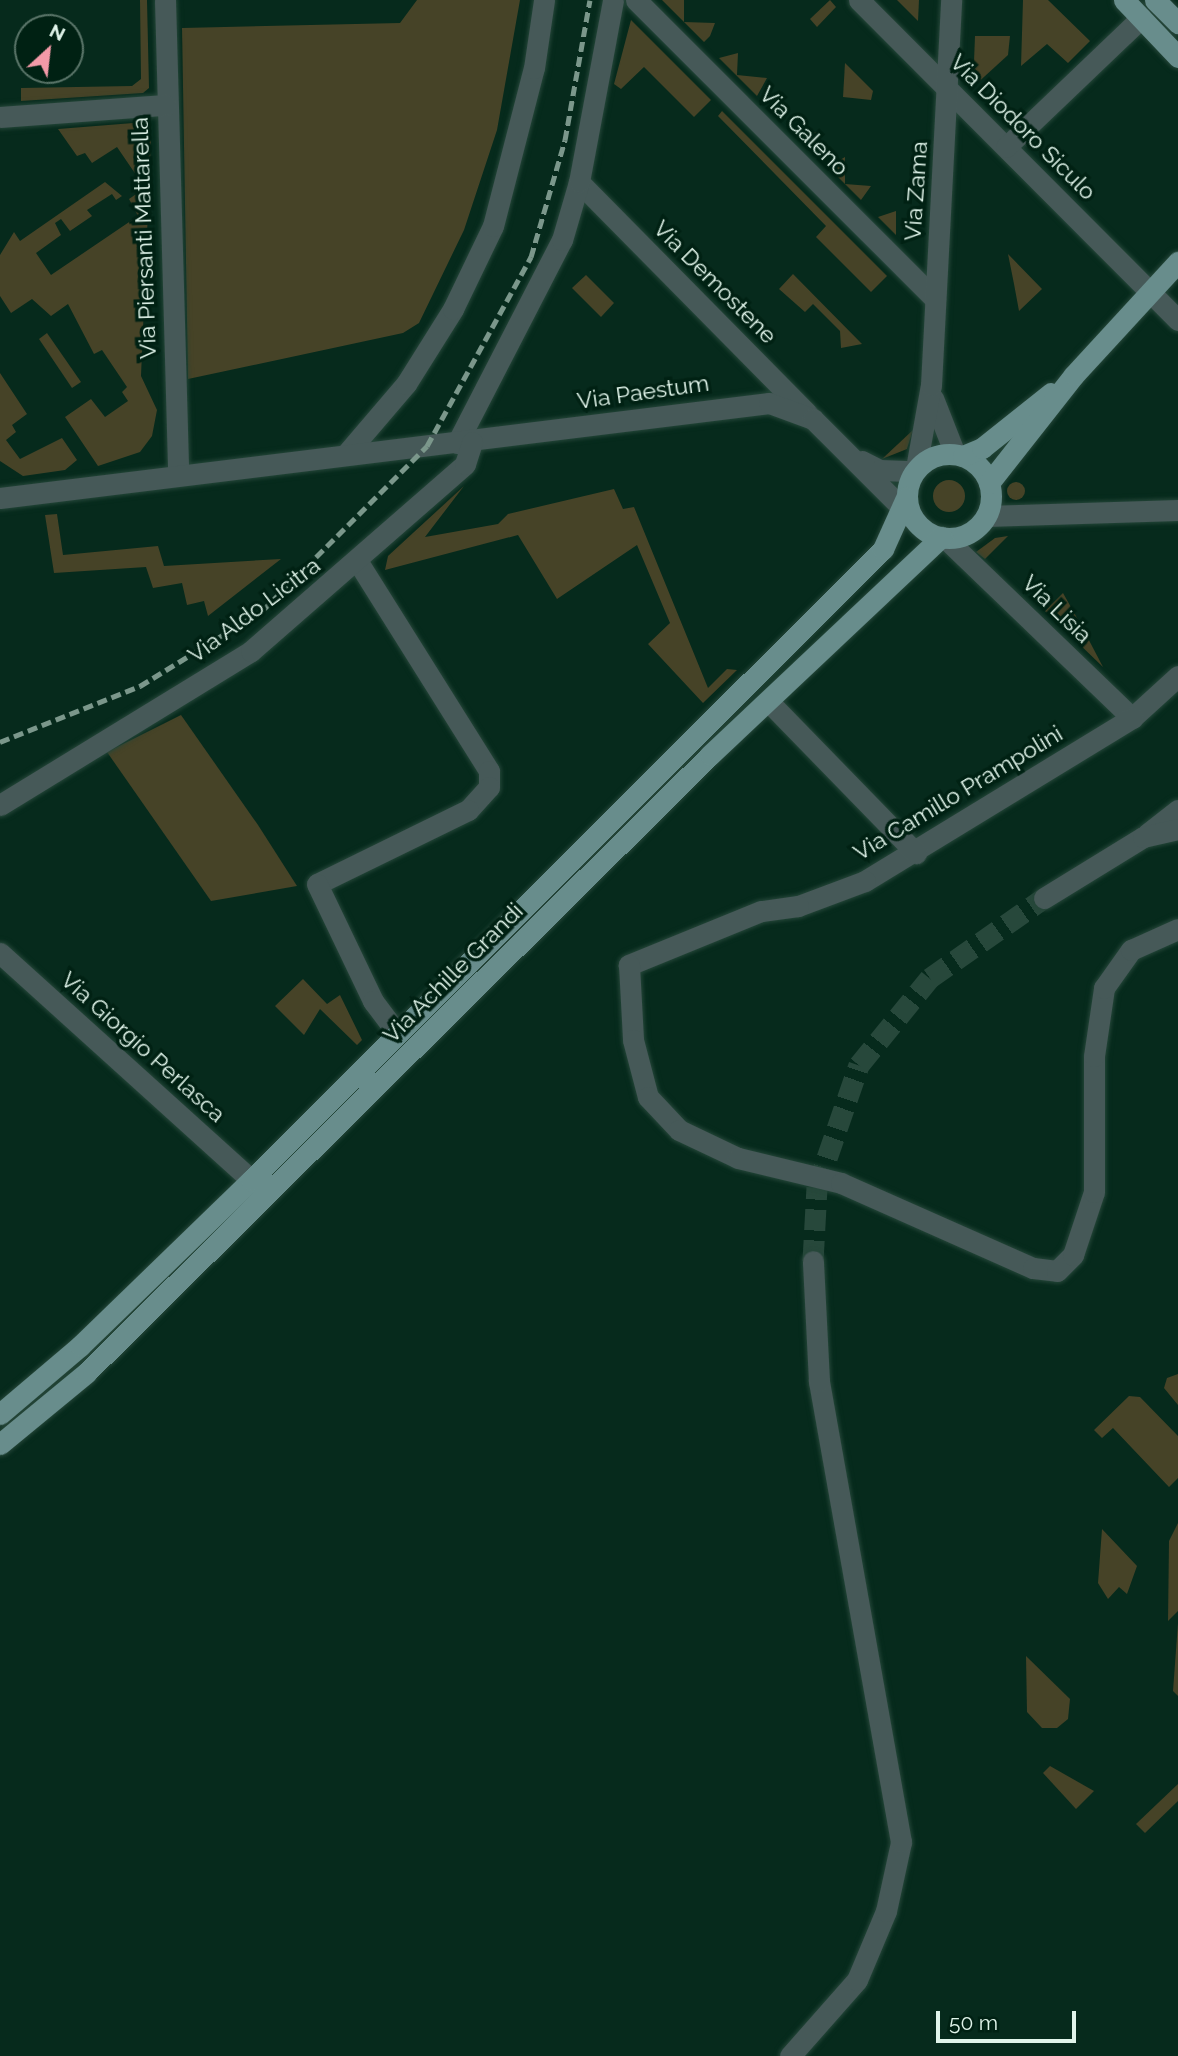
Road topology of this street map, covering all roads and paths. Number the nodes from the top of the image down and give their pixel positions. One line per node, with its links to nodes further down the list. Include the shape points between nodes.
1 (165, 0): 13 (street, Via Piersanti Mattarella)
2 (544, 0): 25 (street, via 531,81 493,226 406,384)
3 (613, 0): 16 (street, Via Aldo Licitra)
4 (636, 0): 19 (street, Via Galeno)
5 (859, 0): 12 (street, Via Diodoro Siculo)
6 (951, 0): 12 (street, Via Zama)
7 (1124, 0): 9 (main road)
8 (1155, 0): 10 (main road)
9 (1141, 18): 11 (main road); 15 (street)
10 (1178, 23)
11 (1178, 57)
12 (948, 88): 15 (street, Via Diodoro Siculo); 19 (street, Via Zama)
13 (165, 105): 14 (street); 29 (street, Via Piersanti Mattarella)
14 (0, 117)
15 (1006, 147): 18 (street, Via Diodoro Siculo)
16 (579, 182): 23 (street, Via Demostene); 24 (street, Via Aldo Licitra, via 541,289)
17 (1178, 262): 18 (main road)
18 (1150, 292): 20 (street); 21 (main road)
19 (935, 299): 22 (street, Via Zama)
20 (1178, 320)
21 (1074, 375): 27 (main road, via 982,448); 30 (main road)
22 (930, 385): 27 (street, via 941,431); 28 (street)
23 (813, 419): 24 (street, Via Paestum, via 752,403); 26 (street, Via Paestum)
24 (464, 443): 25 (street, Via Paestum); 36 (street, Via Aldo Licitra, via 465,464)
25 (347, 453): 29 (street, Via Paestum)
26 (849, 454): 28 (street, via 880,470); 32 (street, Via Paestum)
27 (959, 455): 28 (main road, via 933,456); 30 (main road)
28 (915, 470): 32 (main road)
29 (178, 475): 31 (street, Via Paestum)
30 (989, 484): 34 (main road)
31 (0, 498)
32 (907, 508): 35 (main road); 48 (main road, Via Achille Grandi, via 883,549)
33 (1178, 510): 34 (street)
34 (986, 516): 35 (main road, via 969,533)
35 (943, 538): 38 (main road, Via Achille Grandi); 39 (street, Via Lisia)
36 (358, 562): 40 (street, Via Aldo Licitra, via 251,651); 48 (street, via 489,771 489,788 468,810 317,884 373,1001)
37 (1178, 676): 39 (street, Via Camillo Prampolini)
38 (769, 702): 44 (street); 52 (main road, Via Achille Grandi, via 86,1373)
39 (1132, 718): 44 (street, Via Camillo Prampolini)
40 (0, 805)
41 (1178, 810): 43 (street)
42 (1178, 829): 43 (street)
43 (1143, 837): 45 (street)
44 (916, 853): 46 (street, Via Camillo Prampolini, via 865,881 798,906 761,911 629,965 633,1040 648,1097 679,1130 738,1158 841,1183 1033,1268 1057,1270 1073,1255 1094,1192 1094,1056 1104,988 1131,950)
45 (1044, 898)
46 (1178, 929)
47 (0, 953): 49 (street, Via Giorgio Perlasca)
48 (397, 1033): 49 (main road, Via Achille Grandi)
49 (251, 1180): 51 (main road, Via Achille Grandi, via 80,1346)
50 (813, 1261): 53 (street, via 819,1381 901,1842 886,1911 858,1980)
51 (0, 1414)
52 (0, 1444)
53 (790, 2056)

